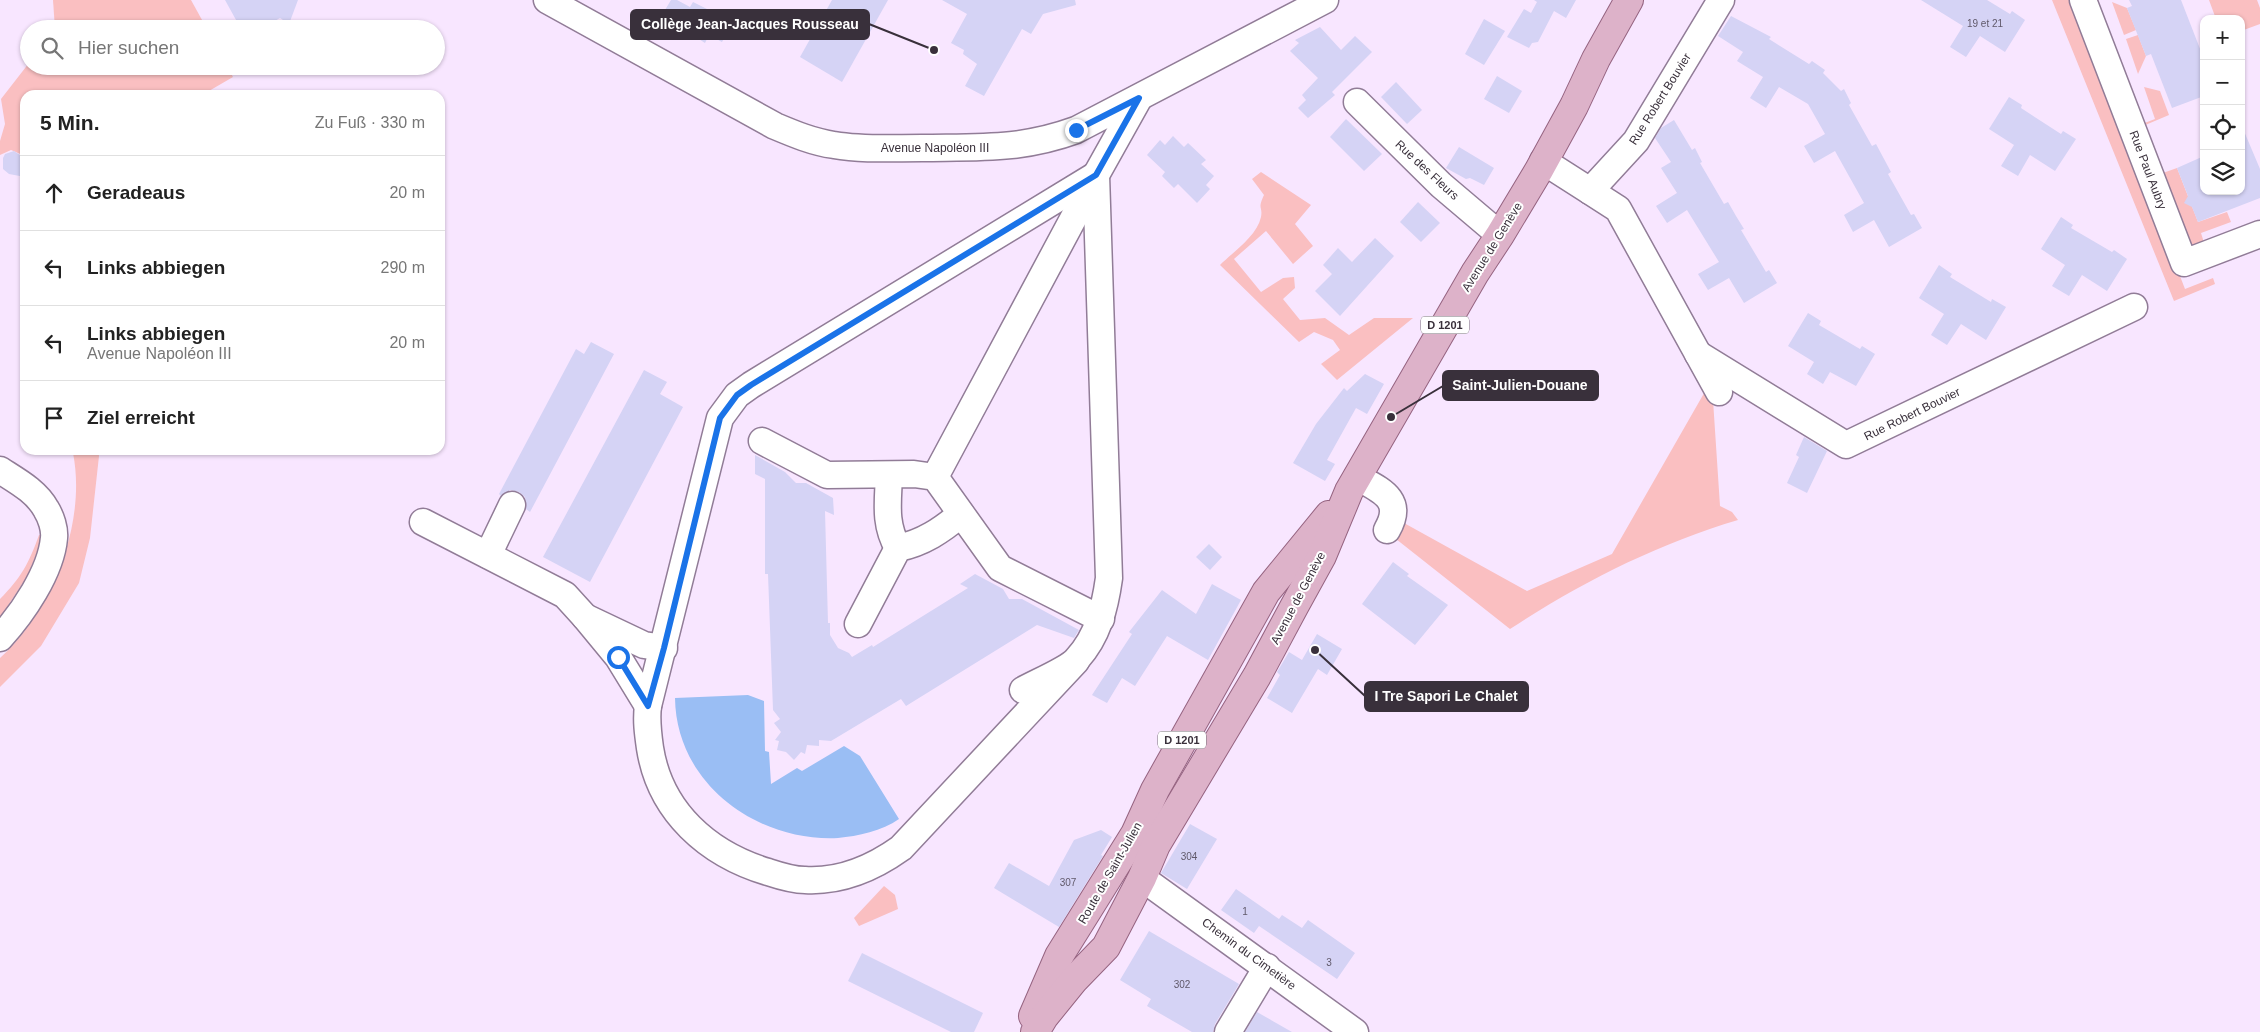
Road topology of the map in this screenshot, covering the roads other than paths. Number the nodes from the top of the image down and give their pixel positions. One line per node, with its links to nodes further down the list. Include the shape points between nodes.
1 (547, 0): 6 (street, Avenue Napoléon III, via 750,114 806,139 833,145 862,148 1012,147 1076,130)
2 (1325, 0): 6 (street, Avenue Napoléon III)
3 (1629, 0): 8 (main road, Avenue de Genève / D 1201)
4 (1721, 0): 10 (street, Rue Robert Bouvier, via 1636,141)
5 (2082, 0): 11 (street, Rue Paul Aubry, via 2184,263)
6 (1139, 98): 9 (street)
7 (1357, 102): 12 (street, Rue des Fleurs, via 1441,185)
8 (1543, 161): 10 (street, Rue Robert Bouvier); 12 (main road, Avenue de Genève / D 1201)
9 (1096, 175): 19 (street); 29 (street, via 1109,578); 32 (street, via 737,395 720,418)
10 (1590, 191): 14 (street, Rue Robert Bouvier, via 1618,209)
11 (2260, 234)
12 (1500, 235): 20 (main road, Avenue de Genève / D 1201, via 1474,273)
13 (2134, 307): 14 (street, Rue Robert Bouvier, via 1846,445)
14 (1698, 354): 15 (street, Rue Robert Bouvier)
15 (1719, 392)
16 (762, 441): 18 (street, via 826,475)
17 (0, 470): 31 (street, via 28,488 42,503 53,526 54,541 26,605)
18 (889, 475): 19 (street); 25 (street, via 888,520 890,534)
19 (935, 477): 22 (street)
20 (1353, 484): 24 (street, via 1389,497 1393,514); 27 (main road, Avenue de Genève / D 1201)
21 (512, 505): 26 (street)
22 (961, 514): 25 (street, via 940,531 910,546); 29 (street, via 1000,568)
23 (423, 522): 26 (street)
24 (1387, 530)
25 (898, 548): 30 (street)
26 (488, 555): 28 (street, via 566,595)
27 (1300, 572): 34 (main road, Avenue de Genève / D 1201, via 1266,592); 35 (main road, Avenue de Genève / D 1201)
28 (585, 617): 32 (street, via 644,645); 38 (street, via 618,657)
29 (1101, 619): 33 (street)
30 (858, 624)
31 (0, 638)
32 (664, 648): 38 (street)
33 (1076, 661): 36 (street); 38 (street, via 901,848 870,867 829,879 791,879 754,868 716,849 690,828 667,799 656,774 647,731)
34 (1226, 662): 37 (main road, Route de Saint-Julien / D 1201)
35 (1257, 676): 39 (main road, Route de Saint-Julien / D 1201)
36 (1023, 690)
37 (1210, 690): 39 (main road); 40 (main road, Route de Saint-Julien / D 1201, via 1155,790)
38 (648, 706)
39 (1238, 707): 40 (main road, Route de Saint-Julien / D 1201, via 1201,769)
40 (1145, 839): 41 (main road, Route de Saint-Julien); 43 (main road, Route de Saint-Julien, via 1059,956 1038,1008)
41 (1142, 878): 42 (street, Chemin du Cimetière); 44 (main road, Route de Saint-Julien, via 1106,947 1074,980)
42 (1267, 967): 45 (street); 46 (street, Chemin du Cimetière)
43 (1024, 1032)
44 (1035, 1032)
45 (1228, 1032)
46 (1355, 1032)

